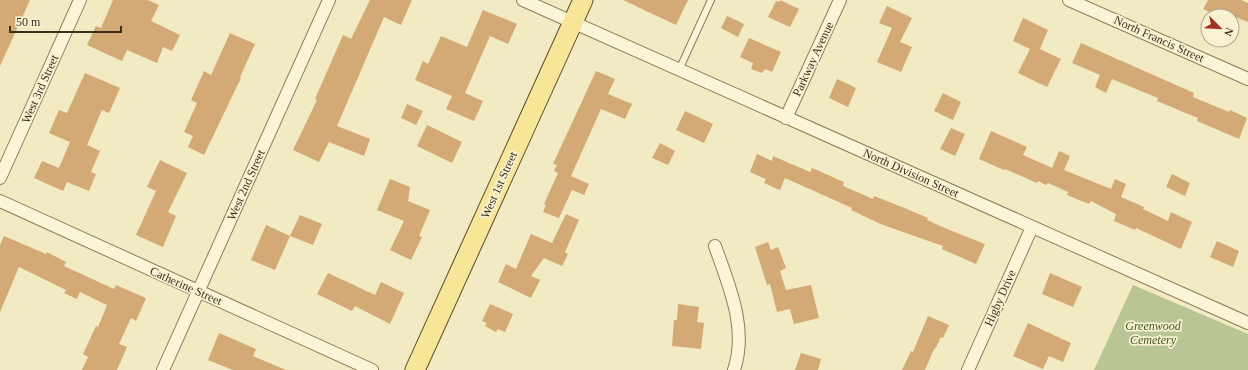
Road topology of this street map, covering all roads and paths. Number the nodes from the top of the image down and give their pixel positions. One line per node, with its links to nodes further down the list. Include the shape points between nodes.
1 (80, 0): 12 (street, West 3rd Street)
2 (329, 0): 16 (street, West 2nd Street)
3 (522, 0): 8 (street, North Division Street)
4 (583, 0): 8 (main road, West 1st Street)
5 (711, 0): 9 (lane)
6 (840, 0): 11 (street, Parkway Avenue)
7 (1069, 0): 10 (street, North Francis Street)
8 (573, 23): 9 (street, North Division Street); 20 (main road, West 1st Street)
9 (679, 70): 11 (street, North Division Street)
10 (1248, 79)
11 (786, 118): 14 (street, North Division Street)
12 (0, 178)
13 (0, 201): 16 (street, Catherine Street)
14 (1032, 227): 17 (street, North Division Street); 22 (street, Higby Drive)
15 (716, 246): 21 (street, via 738,322 740,340)
16 (198, 291): 18 (street, West 2nd Street); 19 (street, Catherine Street)
17 (1248, 323)
18 (163, 370)
19 (372, 370)
20 (415, 370)
21 (734, 370)
22 (968, 370)

